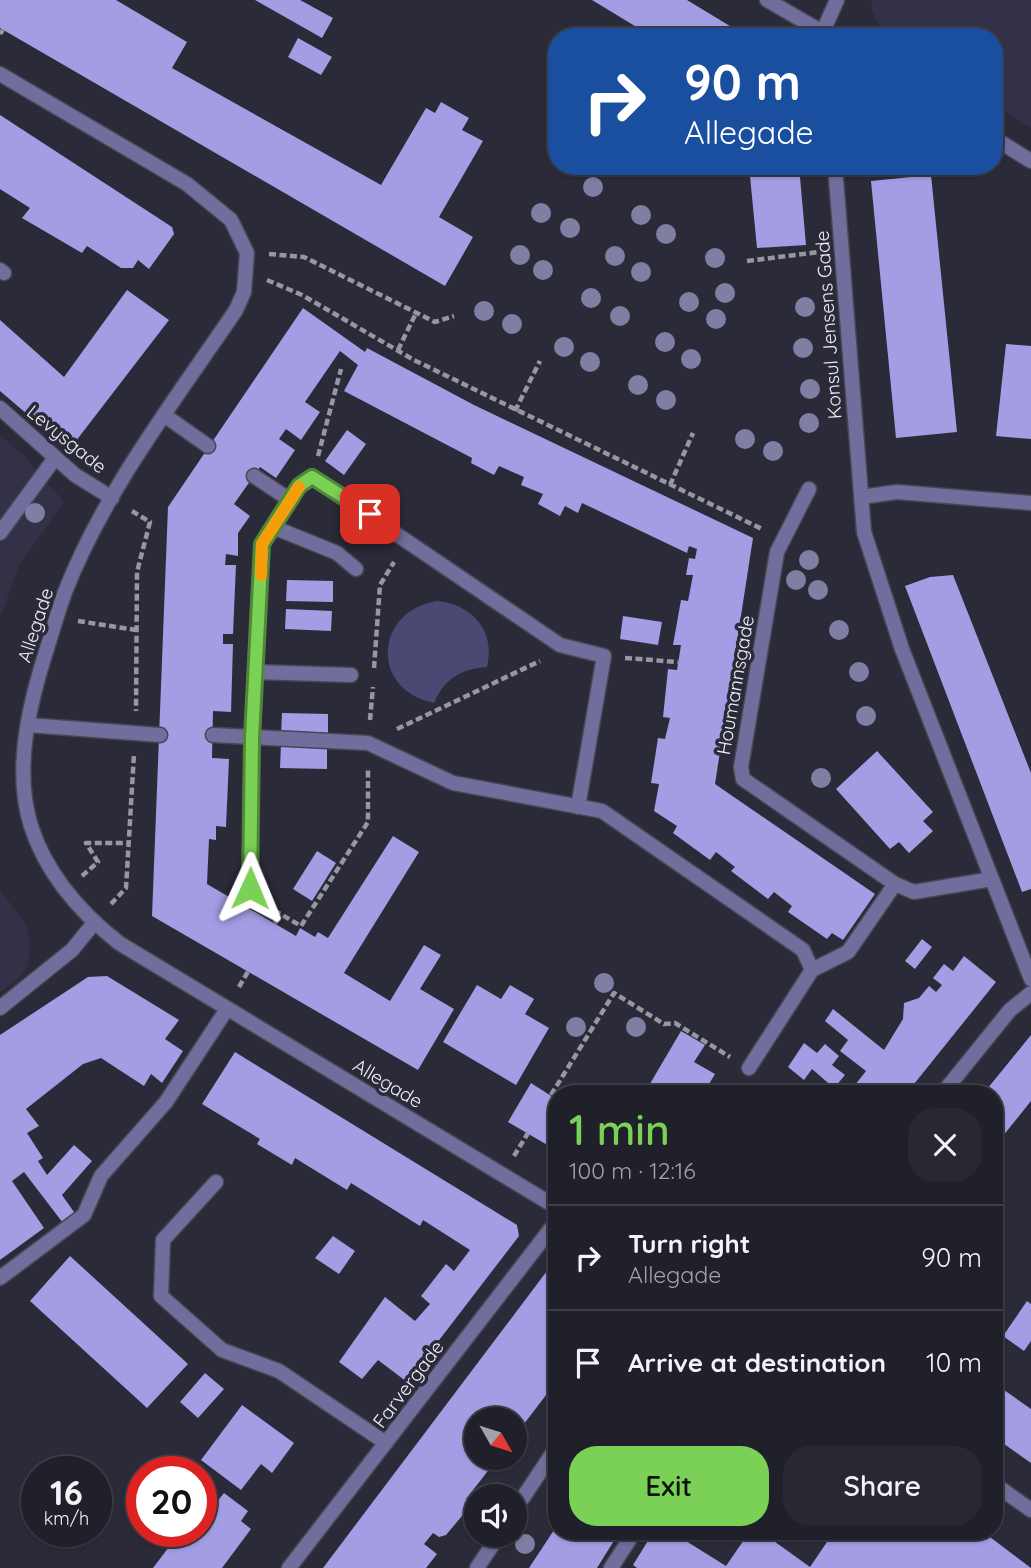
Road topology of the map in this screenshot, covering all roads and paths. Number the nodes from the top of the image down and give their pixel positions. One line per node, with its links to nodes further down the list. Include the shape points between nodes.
1 (767, 0): 3 (street)
2 (837, 0): 4 (street)
3 (816, 28)
4 (829, 28)
5 (0, 74): 10 (street, Allegade, via 187,184 230,220)
6 (1003, 144): 7 (street)
7 (1031, 161)
8 (836, 175): 9 (street, Konsul Jensens Gade)
9 (841, 250): 11 (path); 28 (street, Konsul Jensens Gade)
10 (247, 253): 12 (street, Allegade); 13 (path, via 304,257)
11 (747, 261)
12 (247, 272): 15 (path, via 302,295); 20 (street, Allegade, via 236,310)
13 (416, 313): 14 (path, via 435,322); 15 (path)
14 (454, 316)
15 (398, 350): 19 (path)
16 (540, 361): 19 (path)
17 (341, 369): 25 (path)
18 (0, 408): 23 (street, Levysgade)
19 (515, 411): 26 (path)
20 (164, 415): 22 (street); 29 (street, Allegade)
21 (693, 433): 26 (path)
22 (208, 446)
23 (55, 458): 29 (street, Levysgade); 33 (street)
24 (254, 475): 30 (street)
25 (312, 477): 30 (street); 38 (street)
26 (670, 485): 34 (path)
27 (809, 489): 34 (street, Houmannsgade)
28 (860, 497): 31 (street, via 897,492); 50 (street, via 864,532 902,649)
29 (112, 498): 36 (street, Allegade)
30 (290, 500): 32 (street)
31 (1031, 503)
32 (273, 527): 35 (street, via 337,553); 41 (street, via 262,544)
33 (0, 533)
34 (782, 541): 51 (street, Houmannsgade, via 741,767 743,779)
35 (356, 569)
36 (57, 617): 37 (path); 43 (street, Allegade)
37 (136, 631)
38 (560, 645): 39 (street); 47 (path, via 551,655)
39 (604, 656): 40 (path); 48 (street)
40 (678, 663)
41 (255, 672): 42 (street); 46 (street)
42 (351, 675)
43 (28, 726): 44 (street); 53 (street, Allegade, via 23,773 31,824)
44 (160, 735)
45 (213, 735): 46 (street)
46 (252, 738): 47 (street); 52 (street)
47 (368, 743): 48 (street, via 453,783)
48 (579, 807): 57 (street, via 602,811 803,950)
49 (128, 843): 53 (path, via 86,843 98,862)
50 (992, 879): 51 (street, Houmannsgade, via 914,892); 58 (street)
51 (895, 884): 57 (street, via 848,952)
52 (250, 888)
53 (66, 890): 55 (street, Allegade)
54 (281, 914): 56 (path)
55 (94, 923): 60 (street, via 72,950); 61 (street, Allegade, via 133,953)
56 (275, 923)
57 (811, 970): 62 (street)
58 (1031, 979)
59 (1031, 993): 64 (street, via 1010,1010)
60 (0, 1008)
61 (227, 1009): 66 (street, Allegade); 68 (street, via 166,1102 101,1176 85,1215)
62 (749, 1068): 63 (path, via 614,993)
63 (558, 1085)
64 (950, 1085)
65 (216, 1182): 69 (street, via 163,1240 161,1296 222,1350 279,1371)
66 (548, 1202)
67 (548, 1232): 69 (street, Farvergade)
68 (0, 1278)
69 (386, 1443): 76 (street, Farvergade)
70 (548, 1460): 72 (street)
71 (1003, 1490): 73 (street)
72 (527, 1492)
73 (1031, 1510)
74 (629, 1540): 78 (street)
75 (491, 1547): 77 (street)
76 (289, 1568)
77 (477, 1568)
78 (611, 1568)

